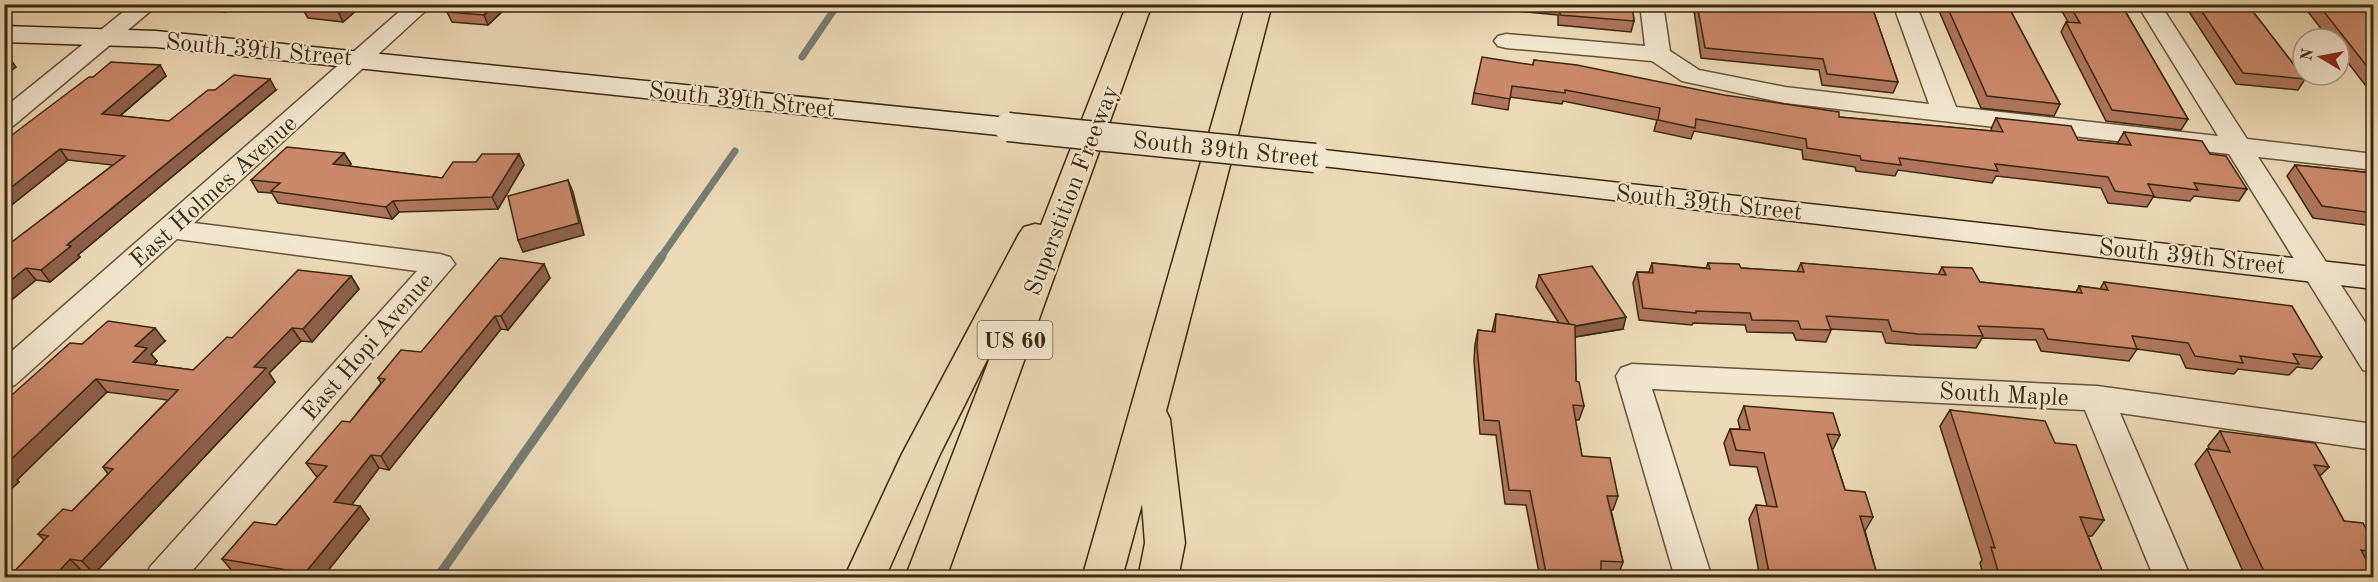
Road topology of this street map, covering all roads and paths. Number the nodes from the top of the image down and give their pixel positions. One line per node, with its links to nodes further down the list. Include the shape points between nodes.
1 (148, 4): 9 (street)
2 (422, 4): 12 (street, East Holmes Avenue)
3 (1140, 4): 13 (highway, Superstition Freeway / US 60)
4 (1259, 4): 24 (highway)
5 (1651, 4): 11 (street)
6 (1904, 4): 14 (street)
7 (2148, 4): 16 (street)
8 (4, 34): 9 (street, South 39th Street)
9 (109, 37): 12 (street, South 39th Street); 15 (street)
10 (1506, 41): 11 (street)
11 (1658, 54): 14 (street, via 1691,76 1785,95)
12 (360, 59): 18 (street, East Holmes Avenue); 19 (street, South 39th Street, bridge, via 1315,158)
13 (1104, 102): 27 (highway, via 921,454); 28 (highway, Superstition Freeway / US 60)
14 (1946, 114): 16 (street)
15 (4, 121)
16 (2236, 146): 17 (street); 19 (street)
17 (2373, 162)
18 (171, 230): 22 (street, East Holmes Avenue); 26 (street, East Hopi Avenue, via 440,264)
19 (2317, 270): 20 (street, South 39th Street); 21 (street)
20 (2373, 278)
21 (2373, 362)
22 (4, 377)
23 (2097, 398): 25 (street, South Maple); 31 (street, South Maple, via 1632,376); 32 (street)
24 (1150, 399): 29 (highway); 30 (highway, via 1165,543)
25 (2373, 437)
26 (163, 578)
27 (864, 578)
28 (926, 578)
29 (1102, 578)
30 (1158, 578)
31 (1694, 578)
32 (2173, 578)

